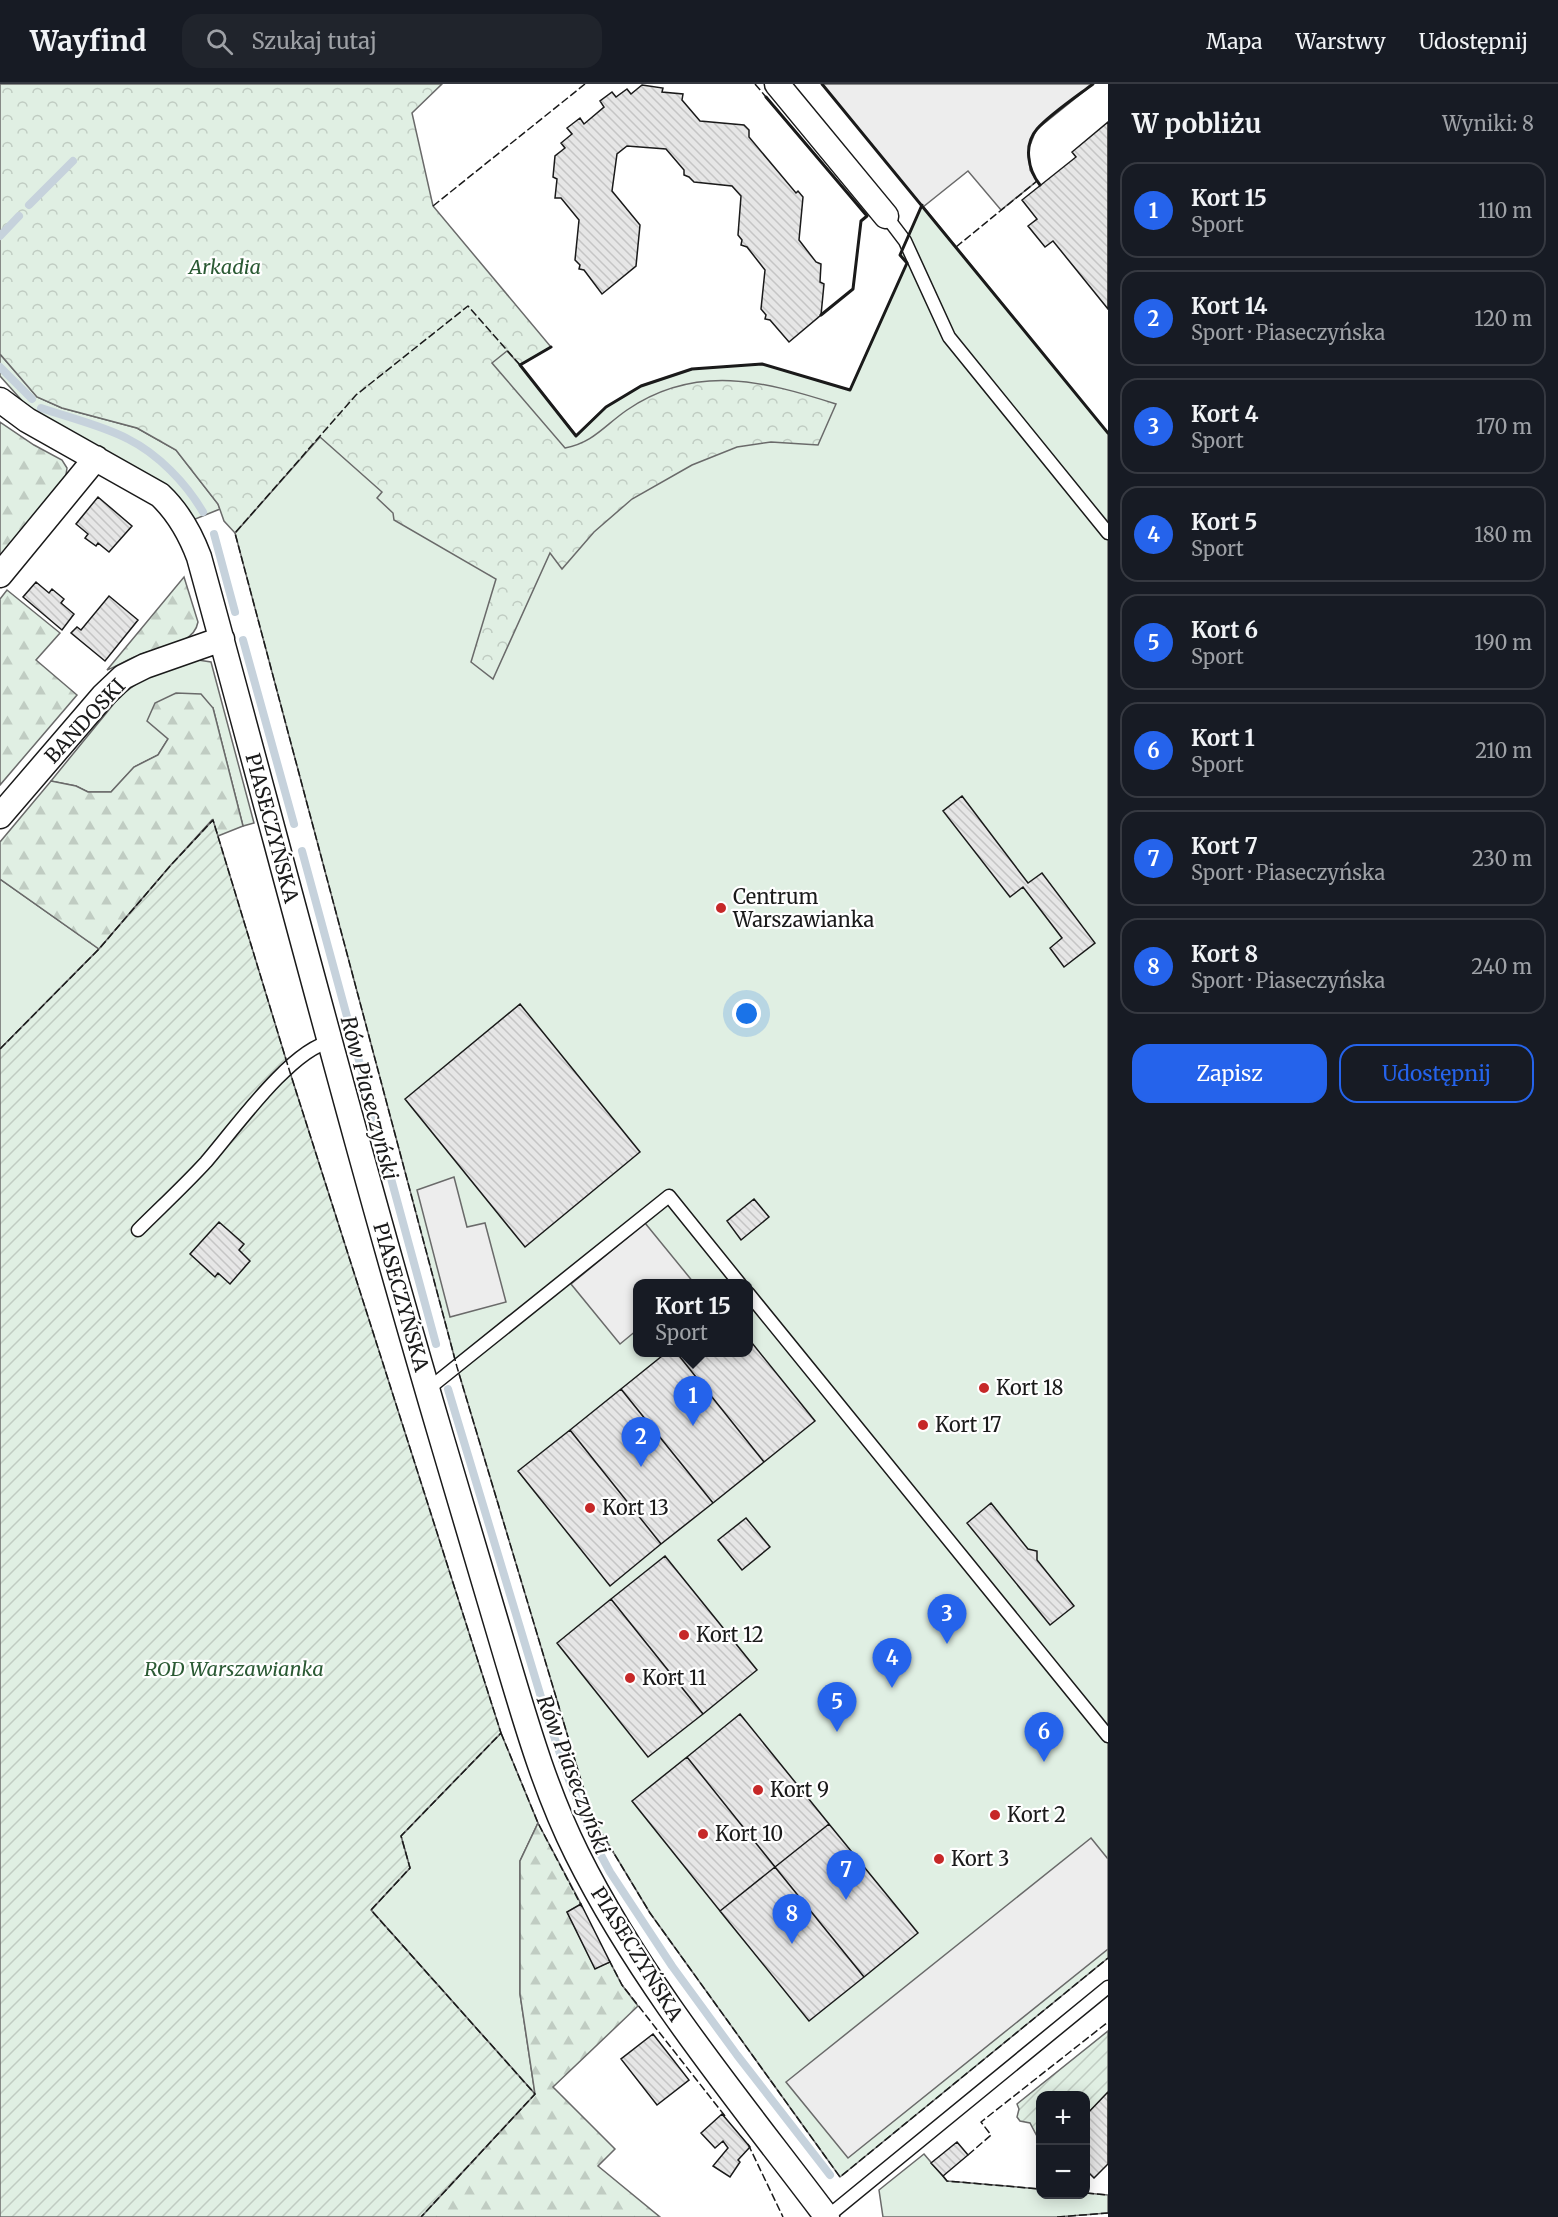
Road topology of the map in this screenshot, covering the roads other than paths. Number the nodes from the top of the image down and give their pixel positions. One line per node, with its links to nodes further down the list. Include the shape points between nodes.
1 (777, 84): 2 (street)
2 (886, 216): 5 (lane, via 905,241 949,337)
3 (0, 400): 4 (street, PIASECZYŃSKA, via 27,420)
4 (96, 458): 6 (street); 7 (street, PIASECZYŃSKA, via 160,495 183,522 199,557)
5 (1108, 533)
6 (0, 575)
7 (222, 639): 8 (street, BANDOSKI, via 123,677); 9 (street, PIASECZYŃSKA)
8 (0, 816)
9 (330, 1042): 10 (lane, via 320,1044 288,1066 204,1164); 13 (street, PIASECZYŃSKA)
10 (138, 1230)
11 (736, 1279): 13 (lane, via 669,1196)
12 (753, 1299): 14 (lane)
13 (427, 1390): 16 (street, PIASECZYŃSKA, via 534,1747 578,1855 628,1944 678,2019)
14 (1108, 1736)
15 (1108, 1987): 16 (lane)
16 (827, 2217)

